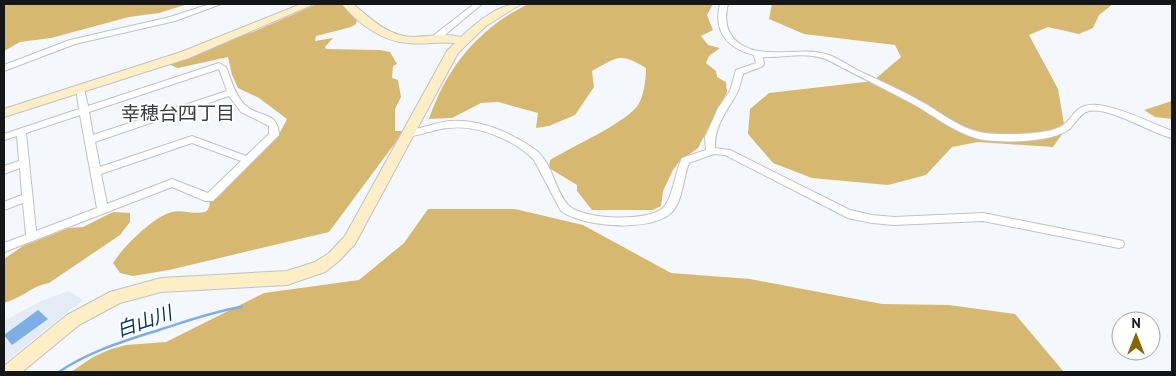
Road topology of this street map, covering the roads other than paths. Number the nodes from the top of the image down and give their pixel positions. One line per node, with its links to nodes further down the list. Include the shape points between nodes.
1 (217, 4): 10 (street, via 73,42)
2 (309, 4): 11 (main road, via 185,55)
3 (347, 4): 7 (main road, via 392,37 408,40)
4 (478, 4): 7 (street)
5 (516, 4): 8 (main road, via 482,24)
6 (724, 4): 9 (street, via 721,22 724,33 740,47)
7 (437, 37): 8 (main road)
8 (463, 41): 16 (main road, via 443,66)
9 (758, 54): 17 (street, via 826,56 903,95 951,124 981,136 1016,137 1062,130 1082,110 1093,108); 20 (street, via 760,64 739,72 734,91 722,108 710,137)
10 (4, 68)
11 (80, 89): 13 (street); 14 (main road)
12 (232, 92): 13 (street, via 222,66 219,66); 19 (street); 21 (street, via 238,104 249,113 274,125 274,135)
13 (85, 110): 15 (street); 19 (street)
14 (4, 113)
15 (21, 131): 18 (street); 22 (street)
16 (410, 133): 20 (street, via 460,123 490,131 525,146 539,157 565,209 581,218 622,221 659,216 671,206 685,161); 31 (main road, via 350,240 320,267 280,279 161,286 133,291 73,320)
17 (1172, 135)
18 (4, 137)
19 (90, 140): 24 (street)
20 (711, 152): 29 (street, via 727,152 848,214 894,221 983,217)
21 (248, 160): 24 (street, via 192,139); 27 (street, via 209,198 172,184)
22 (24, 163): 23 (street); 25 (street)
23 (4, 170)
24 (96, 172): 27 (street)
25 (26, 198): 26 (street); 28 (street)
26 (4, 206)
27 (103, 210): 28 (street)
28 (31, 237): 30 (street)
29 (1119, 244)
30 (4, 248)
31 (9, 372)

